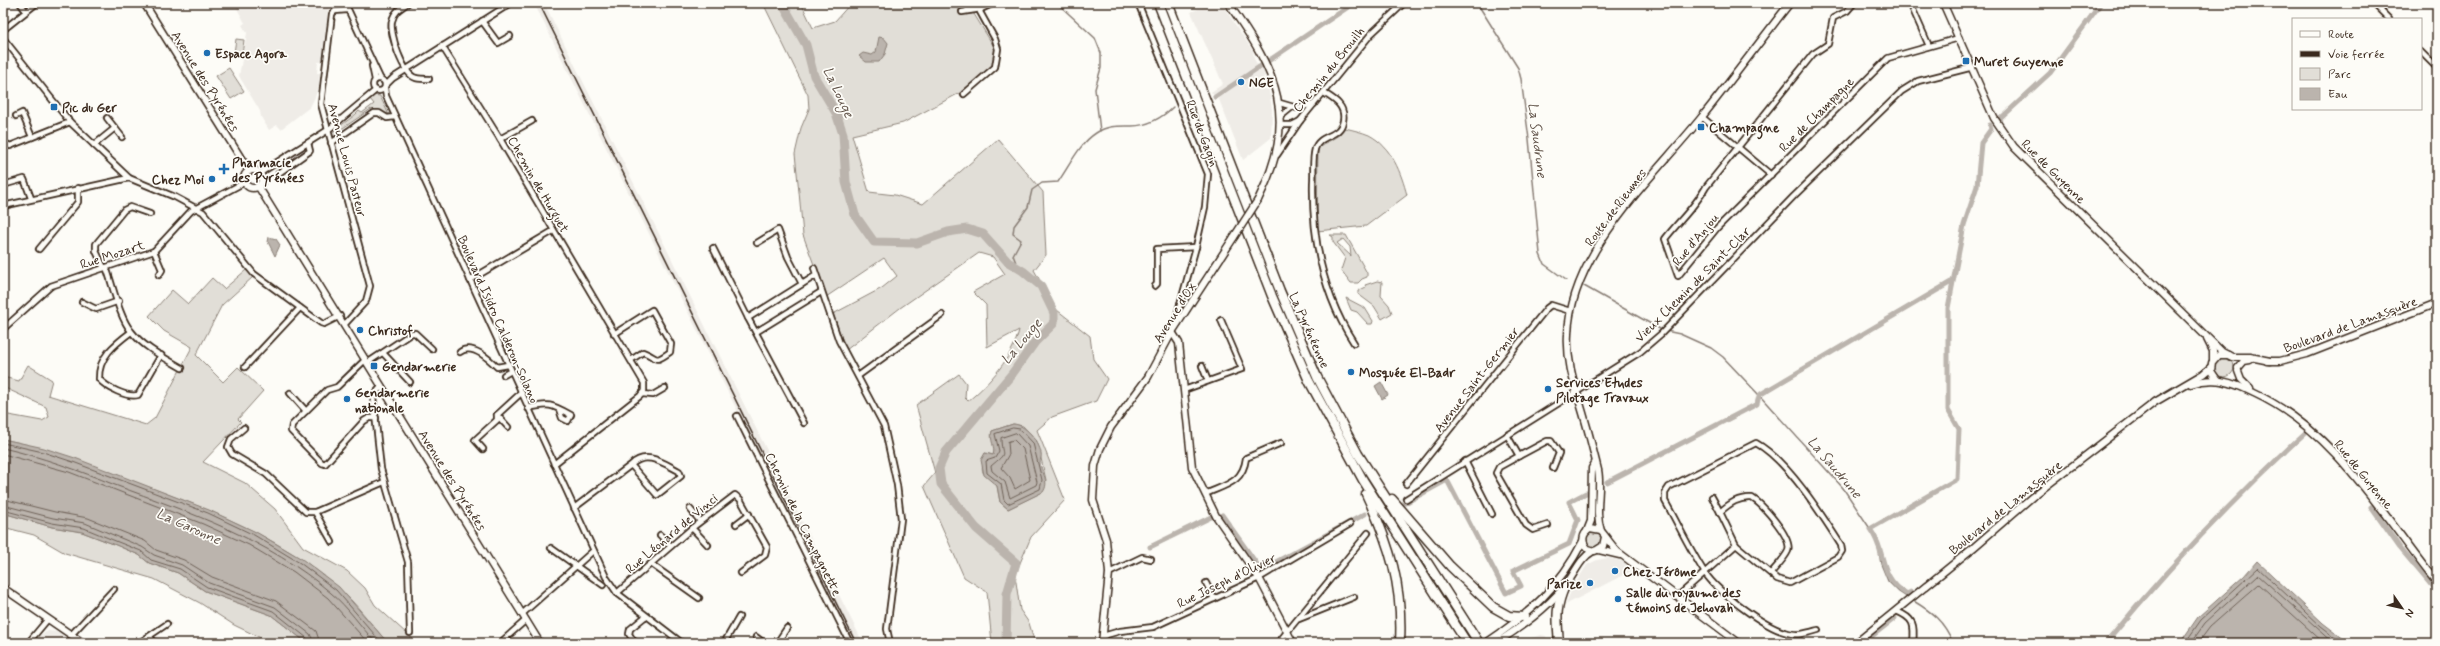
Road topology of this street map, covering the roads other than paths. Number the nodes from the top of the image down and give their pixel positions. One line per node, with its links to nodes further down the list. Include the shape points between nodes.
1 (20, 3): 22 (street)
2 (37, 3): 22 (street)
3 (144, 3): 69 (street, Avenue des Pyrénées)
4 (345, 3): 20 (street)
5 (408, 3): 36 (street, via 395,13 391,28)
6 (511, 3): 25 (street)
7 (961, 3): 21 (street)
8 (994, 3): 19 (street)
9 (1138, 3): 84 (street, Rue de Gagin, via 1207,169 1205,207)
10 (1158, 3): 164 (highway, La Pyrénéenne, via 1292,344 1330,423)
11 (1168, 3): 157 (highway, La Pyrénéenne, via 1300,339)
12 (1228, 3): 46 (street, Avenue d'Ox, via 1266,62)
13 (1404, 3): 43 (street, Chemin du Brouilh, via 1371,34)
14 (1854, 3): 67 (street, via 1847,11 1833,18 1828,44 1813,54)
15 (1910, 3): 31 (street)
16 (1943, 3): 29 (street, Rue de Guyenne)
17 (2373, 3): 24 (street)
18 (1790, 4): 52 (street, Route de Rieumes)
19 (982, 9): 21 (street); 44 (street, via 980,12 998,49 995,67)
20 (348, 10): 33 (street); 59 (street, Avenue Louis Pasteur, via 333,12 331,19 320,104)
21 (971, 10): 23 (street)
22 (26, 11): 26 (street)
23 (962, 12)
24 (2388, 18)
25 (482, 21): 27 (street, via 498,43); 30 (street)
26 (3, 30)
27 (510, 36)
28 (3, 38): 56 (street)
29 (1960, 38): 31 (street, Rue de Champagne); 34 (street, Rue de Guyenne)
30 (442, 46): 36 (street); 62 (street, Chemin de Hurguet)
31 (1929, 46): 72 (street, Rue de Champagne, via 1888,58)
32 (2422, 53): 35 (street)
33 (371, 62): 38 (street); 40 (street)
34 (1973, 68): 106 (street, Rue de Guyenne, via 1994,118 2014,147); 143 (street, Vieux Chemin de Saint-Clar, via 1918,81 1902,91 1794,196 1661,334 1640,352)
35 (2437, 68)
36 (406, 69): 37 (street); 39 (street, via 416,78)
37 (392, 78): 38 (street); 41 (street)
38 (382, 79): 40 (street); 41 (street, Boulevard Isidro Calderon-Solano)
39 (429, 79)
40 (375, 80): 42 (street)
41 (385, 87): 42 (street); 45 (street, Boulevard Isidro Calderon-Solano)
42 (376, 89): 45 (street, Boulevard Isidro Calderon-Solano); 59 (street)
43 (1324, 93): 47 (street, Chemin du Brouilh); 113 (street, via 1340,105 1343,120 1338,131 1321,140 1314,151 1313,207 1316,241 1325,283)
44 (964, 94)
45 (386, 96): 50 (street, Boulevard Isidro Calderon-Solano)
46 (1280, 103): 48 (street); 51 (street, Avenue d'Ox)
47 (1314, 104): 48 (street); 55 (street, Chemin du Brouilh)
48 (1291, 108): 51 (street)
49 (16, 116): 60 (street, via 22,113)
50 (395, 117): 65 (street, via 387,118 374,113); 92 (street, Boulevard Isidro Calderon-Solano)
51 (1280, 117): 57 (street, Avenue d'Ox)
52 (1702, 117): 67 (street); 100 (street, Route de Rieumes, via 1600,242 1582,274)
53 (107, 118): 58 (street)
54 (532, 121): 62 (street)
55 (1300, 121): 57 (street, via 1292,125); 68 (street, Chemin du Brouilh)
56 (70, 122): 60 (street); 66 (street)
57 (1281, 125): 68 (street, Avenue d'Ox)
58 (114, 128): 61 (street); 66 (street)
59 (328, 130): 64 (street); 65 (street, Avenue Louis Pasteur)
60 (32, 137): 63 (street, via 10,146)
61 (122, 137)
62 (500, 139): 82 (street, Chemin de Hurguet)
63 (3, 142)
64 (308, 142): 70 (street); 71 (street, via 310,152)
65 (331, 143): 107 (street, Avenue Louis Pasteur, via 370,286 366,301)
66 (94, 145): 73 (street)
67 (1737, 148): 72 (street); 72 (street, Rue d'Anjou, via 1706,187 1698,202 1665,239 1678,276 1717,228)
68 (1277, 155): 105 (street, Avenue d'Ox, bridge, via 1270,177 1258,200)
69 (249, 171): 70 (street, via 255,170); 74 (street, via 244,178)
70 (260, 173): 76 (street, via 261,182)
71 (279, 173)
72 (1771, 175)
73 (129, 178): 77 (street); 80 (street)
74 (245, 182): 76 (street, via 253,188); 80 (street, Rue Mozart)
75 (3, 185): 78 (street, via 24,179)
76 (258, 186): 102 (street, Avenue des Pyrénées)
77 (78, 188): 78 (street); 86 (street, via 78,202)
78 (32, 198): 79 (street)
79 (3, 206)
80 (197, 208): 87 (street, Rue Mozart, via 186,216); 99 (street, via 254,274)
81 (150, 214): 88 (street, via 130,207 124,210 96,244 96,251)
82 (553, 231): 92 (street); 112 (street, Chemin de Hurguet)
83 (757, 243): 93 (street, via 778,230)
84 (1196, 247): 94 (street, via 1158,249); 105 (street, Rue de Gagin, via 1177,315)
85 (713, 248): 103 (street)
86 (39, 249)
87 (154, 251): 88 (street, Rue Mozart); 90 (street, via 162,270)
88 (105, 268): 96 (street); 108 (street, Rue Mozart, via 51,286)
89 (814, 268): 91 (street)
90 (159, 275)
91 (815, 276): 93 (street); 95 (street)
92 (470, 280): 123 (street, Boulevard Isidro Calderon-Solano)
93 (802, 284): 103 (street)
94 (1155, 286)
95 (821, 292): 110 (street); 131 (street, via 840,346)
96 (119, 301): 97 (street, via 96,308); 109 (street)
97 (82, 302)
98 (2437, 303): 121 (street, Boulevard de Lamasquère, via 2293,359)
99 (300, 308): 102 (street, via 324,324); 125 (street)
100 (1570, 311): 143 (street, Route de Rieumes, via 1568,352); 166 (street, Avenue Saint-Germier, via 1551,305 1547,308)
101 (942, 315): 131 (street)
102 (340, 316): 107 (street, Avenue des Pyrénées)
103 (748, 318): 110 (street)
104 (1221, 320): 133 (street, via 1242,369)
105 (1178, 323): 111 (street, Avenue d'Ox)
106 (2193, 323): 118 (street); 120 (street, via 2210,344)
107 (344, 325): 122 (street, Avenue des Pyrénées)
108 (3, 329)
109 (131, 332): 117 (street); 117 (street, via 112,347 98,370 103,385 130,396 138,395)
110 (756, 332): 151 (street)
111 (1172, 332): 138 (street, via 1179,343); 198 (street, Avenue d'Ox, via 1148,377 1111,427 1095,466 1093,500 1106,540)
112 (614, 334): 119 (street, Chemin de Hurguet); 119 (street, via 652,310 671,344 670,352 659,360 653,360 643,352)
113 (1354, 343)
114 (432, 349): 116 (street, via 414,332)
115 (460, 352): 123 (street, via 473,350 486,356 497,367)
116 (382, 353): 122 (street); 134 (street)
117 (161, 355): 127 (street)
118 (2230, 356): 120 (street, via 2219,355); 121 (street); 128 (street)
119 (631, 360): 140 (street, Chemin de Hurguet, via 644,383)
120 (2213, 360): 126 (street)
121 (2270, 361): 128 (street, via 2247,360)
122 (366, 362): 136 (street, Avenue des Pyrénées); 147 (street, via 337,387 328,389)
123 (508, 365): 129 (street, Boulevard Isidro Calderon-Solano)
124 (1202, 366): 133 (street)
125 (245, 367)
126 (2211, 367): 132 (street, via 2212,375); 139 (street, Boulevard de Lamasquère, via 2204,374)
127 (182, 368)
128 (2238, 369): 135 (street, via 2234,378); 144 (street, via 2241,379)
129 (511, 372): 130 (street); 142 (street, Boulevard Isidro Calderon-Solano)
130 (504, 375)
131 (858, 376): 243 (street, via 884,426 897,485 901,519 887,629)
132 (2218, 380): 135 (street); 139 (street, Boulevard de Lamasquère, via 2206,380)
133 (1208, 381): 138 (street)
134 (410, 382)
135 (2227, 382): 144 (street)
136 (381, 387): 150 (street, via 373,396); 215 (street, Avenue des Pyrénées)
137 (665, 388): 140 (street, via 653,396)
138 (1184, 390): 167 (street, via 1192,467)
139 (2171, 391): 214 (street, Boulevard de Lamasquère, via 2032,497)
140 (643, 392): 161 (street)
141 (290, 393): 147 (street)
142 (521, 393): 145 (street, Boulevard Isidro Calderon-Solano); 148 (street)
143 (1576, 393): 154 (street, Vieux Chemin de Saint-Clar); 160 (street, Route de Rieumes)
144 (2260, 395): 204 (street, Rue de Guyenne, via 2282,406 2333,450)
145 (528, 408): 146 (street, via 548,404); 161 (street, Boulevard Isidro Calderon-Solano)
146 (559, 408)
147 (306, 411): 150 (street, via 292,425 291,431 324,464 366,420)
148 (497, 415): 152 (street); 156 (street, via 497,420 475,440)
149 (737, 416): 242 (street, Chemin de la Campagnette)
150 (376, 418): 165 (street)
151 (804, 423)
152 (508, 427)
153 (244, 428): 172 (street, via 231,439 228,447 232,454 266,474 306,512)
154 (1507, 435): 158 (street); 159 (street, Vieux Chemin de Saint-Clar)
155 (1281, 443): 167 (street, via 1246,458 1244,470 1237,479)
156 (483, 449)
157 (1358, 454): 218 (highway, via 1364,455 1405,516 1450,566 1499,611 1513,618); 249 (highway, La Pyrénéenne)
158 (1519, 456): 163 (street, via 1547,441 1552,441 1559,453); 179 (street, via 1499,467 1496,473 1526,525 1533,530)
159 (1466, 461): 169 (street, Vieux Chemin de Saint-Clar); 175 (street)
160 (1594, 463): 181 (street, Route de Rieumes, via 1591,521); 182 (street, Route de Rieumes, via 1598,474)
161 (554, 464): 170 (street, Boulevard Isidro Calderon-Solano)
162 (631, 465): 162 (street, via 657,495 681,476 678,471 652,458 641,459); 170 (street)
163 (1553, 468)
164 (1363, 480): 247 (highway, via 1394,565 1401,616); 248 (highway, La Pyrénéenne)
165 (384, 482): 172 (street); 226 (street, via 408,562)
166 (1406, 484)
167 (1205, 494): 202 (street, via 1216,516)
168 (1712, 497): 173 (street)
169 (1406, 499)
170 (574, 508): 193 (street, Boulevard Isidro Calderon-Solano)
171 (690, 509): 176 (street)
172 (315, 512): 187 (street)
173 (1720, 512): 189 (street); 201 (street, via 1730,503 1752,498 1779,526 1789,542 1788,551)
174 (749, 514): 176 (street, Rue Léonard de Vinci, via 738,496 732,496); 177 (street); 200 (street, via 767,547 765,555)
175 (1492, 514)
176 (700, 521): 180 (street, Rue Léonard de Vinci)
177 (736, 524)
178 (1350, 524): 202 (street, Rue Joseph d'Olivier)
179 (1548, 525)
180 (692, 528): 188 (street); 190 (street, Rue Léonard de Vinci)
181 (1587, 531): 182 (street, via 1596,528); 186 (street)
182 (1601, 531): 185 (street)
183 (1368, 534): 221 (street)
184 (660, 535): 190 (street)
185 (1605, 537): 192 (street, via 1605,543); 194 (street)
186 (1583, 541): 192 (street, via 1585,547); 218 (street, via 1563,575 1540,603)
187 (332, 542)
188 (708, 545)
189 (1736, 545): 199 (street); 201 (street)
190 (671, 546): 196 (street, Rue Léonard de Vinci)
191 (551, 548): 197 (street)
192 (1596, 550): 194 (street, via 1608,551); 206 (street, via 1585,556)
193 (593, 551): 197 (street); 209 (street, Boulevard Isidro Calderon-Solano, via 606,578)
194 (1627, 558): 211 (street)
195 (1151, 559): 198 (street, via 1142,557)
196 (651, 564): 209 (street, Rue Léonard de Vinci); 212 (street)
197 (575, 567): 205 (street); 215 (street)
198 (1109, 573): 228 (street, Avenue d'Ox)
199 (1704, 573): 201 (street, via 1665,501 1665,493 1669,487 1756,443 1767,449 1803,488 1841,545 1842,552 1838,557 1790,583); 211 (street); 224 (street, via 1714,585 1766,624 1789,634 1804,635)
200 (741, 574)
201 (1771, 574)
202 (1259, 578): 213 (street, Rue Joseph d'Olivier); 225 (street)
203 (1206, 583): 213 (street)
204 (2437, 583)
205 (603, 585)
206 (1565, 586): 251 (street, via 1531,619); 252 (highway, via 1557,608)
207 (3, 588): 219 (street)
208 (114, 589): 227 (street)
209 (617, 592): 216 (street, Boulevard Isidro Calderon-Solano)
210 (1354, 597): 221 (street)
211 (1677, 597): 253 (street)
212 (699, 598)
213 (1214, 599): 228 (street, Rue Joseph d'Olivier, via 1153,627 1120,631)
214 (1896, 611): 254 (street, Boulevard de Lamasquère); 255 (street, via 1910,617 1914,622)
215 (522, 614): 220 (street, Avenue des Pyrénées)
216 (646, 616): 237 (street, via 630,629 629,634); 238 (street, Boulevard Isidro Calderon-Solano)
217 (739, 617): 239 (street)
218 (1524, 617): 250 (street)
219 (48, 619): 227 (street); 231 (street)
220 (526, 620): 235 (street); 236 (street, Avenue des Pyrénées)
221 (1298, 620): 225 (street)
222 (167, 624): 229 (street)
223 (787, 628): 241 (street)
224 (1818, 630)
225 (1287, 632): 245 (street); 246 (street)
226 (410, 633)
227 (71, 635): 232 (street)
228 (1104, 636): 244 (street, Avenue d'Ox)
229 (150, 637): 233 (street); 234 (street)
230 (756, 637): 240 (street)
231 (28, 643)
232 (83, 643)
233 (139, 643)
234 (155, 643)
235 (500, 643)
236 (540, 643)
237 (635, 643)
238 (682, 643)
239 (724, 643)
240 (764, 643)
241 (777, 643)
242 (850, 643)
243 (890, 643)
244 (1102, 643)
245 (1278, 643)
246 (1293, 643)
247 (1400, 643)
248 (1467, 643)
249 (1478, 643)
250 (1486, 643)
251 (1496, 643)
252 (1559, 643)
253 (1739, 643)
254 (1856, 643)
255 (1913, 643)

